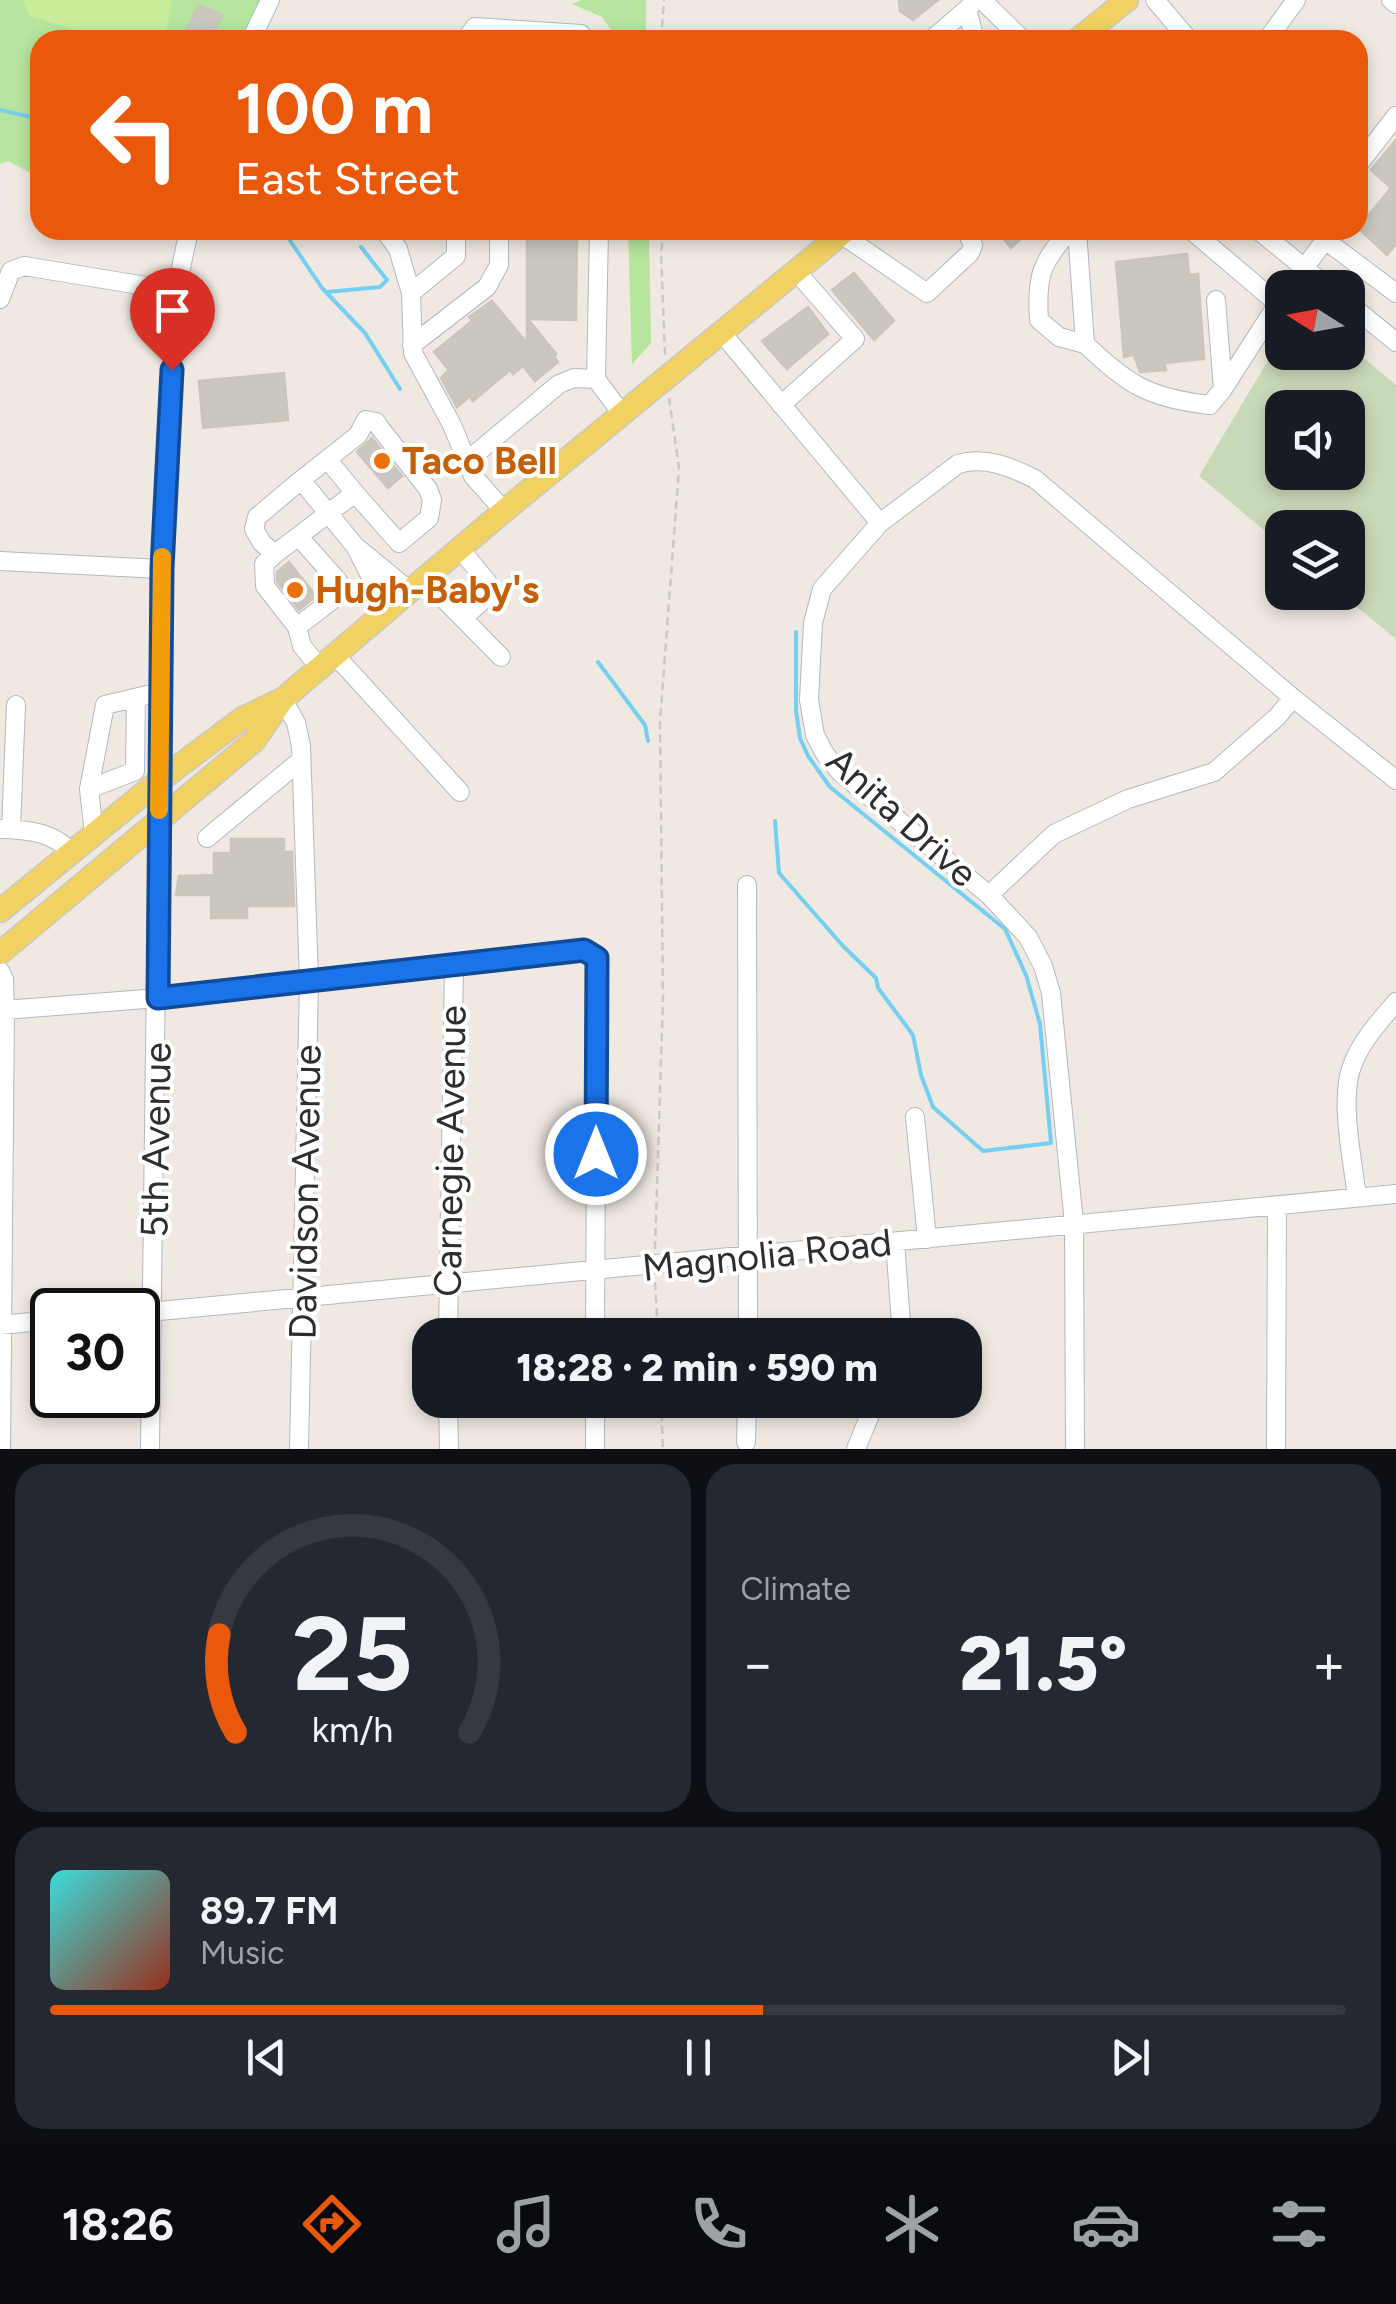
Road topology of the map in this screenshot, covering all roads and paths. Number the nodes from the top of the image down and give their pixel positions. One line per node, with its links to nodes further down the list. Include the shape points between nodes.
1 (270, 0): 7 (street)
2 (664, 0): 10 (path)
3 (1127, 0): 14 (main road)
4 (1156, 0): 15 (street)
5 (1296, 0): 16 (street)
6 (975, 3): 11 (street); 12 (street); 13 (street)
7 (256, 30)
8 (472, 30): 9 (street)
9 (528, 30)
10 (661, 30)
11 (946, 30)
12 (975, 30)
13 (1010, 30)
14 (1093, 30)
15 (1175, 30)
16 (1274, 30)
17 (1396, 116): 18 (street)
18 (1368, 152)
19 (187, 240): 39 (street, 5th Avenue)
20 (391, 240): 41 (street)
21 (456, 240): 41 (street, via 456,256)
22 (499, 240): 49 (street, via 499,265 487,286)
23 (599, 240): 50 (street)
24 (663, 240): 51 (path)
25 (834, 240): 37 (main road)
26 (855, 240): 27 (street, via 927,293 970,253)
27 (971, 240)
28 (1064, 240): 48 (street, via 1041,265 1040,320 1059,337)
29 (1074, 240): 48 (street)
30 (1204, 240): 38 (street)
31 (1270, 240): 34 (street)
32 (1325, 240): 34 (street)
33 (1335, 240): 40 (street)
34 (1303, 267): 35 (street); 36 (street)
35 (1301, 270)
36 (1307, 270)
37 (796, 271): 46 (main road); 53 (street, via 854,339)
38 (1265, 288)
39 (176, 291): 42 (street, via 24,266 11,271); 67 (street, 5th Avenue)
40 (1396, 292)
41 (411, 293): 49 (street)
42 (0, 299)
43 (1216, 300): 52 (street)
44 (1365, 317): 47 (street)
45 (1265, 323): 52 (street)
46 (722, 333): 51 (main road); 53 (street)
47 (1396, 342)
48 (1085, 344): 52 (street, via 1122,380 1173,400 1210,405)
49 (412, 345): 56 (street)
50 (596, 378): 54 (street); 56 (street, via 559,384)
51 (666, 378): 54 (main road); 107 (path, via 679,468 660,722 663,999)
52 (1223, 389)
53 (781, 405): 61 (street)
54 (622, 414): 59 (main road)
55 (328, 460): 57 (street); 58 (street); 58 (street, via 370,419 428,489 432,509 399,543)
56 (467, 461): 59 (street)
57 (301, 480): 60 (street); 65 (street, via 254,528)
58 (355, 493): 60 (street)
59 (504, 512): 64 (main road)
60 (328, 515): 62 (street); 63 (street)
61 (880, 523): 76 (street, Anita Drive, via 958,464 972,460 1017,470); 90 (street, Anita Drive, via 822,589 809,700 815,735 840,772)
62 (299, 537): 65 (street); 71 (street, via 339,588)
63 (356, 546): 68 (street); 69 (street)
64 (461, 550): 68 (main road); 70 (street, via 488,583 488,596)
65 (275, 554): 71 (street, via 264,564 265,586)
66 (0, 561): 67 (street)
67 (162, 568): 74 (street, 5th Avenue)
68 (418, 586): 69 (main road); 70 (street)
69 (388, 611): 73 (main road)
70 (464, 617): 72 (street)
71 (297, 627): 73 (street, via 302,646)
72 (501, 658)
73 (328, 662): 77 (main road); 83 (street)
74 (160, 692): 75 (street); 81 (street, 5th Avenue)
75 (136, 698): 82 (street, via 135,771); 82 (street, via 105,705)
76 (1293, 698): 80 (street, Anita Drive); 90 (street, via 1214,772 1128,799 1054,834)
77 (284, 699): 79 (street, Davidson Avenue); 81 (main road, via 243,718); 84 (main road, via 254,742)
78 (16, 704): 86 (street)
79 (301, 760): 87 (street); 95 (street, Davidson Avenue)
80 (1396, 780)
81 (159, 782): 84 (street, 5th Avenue); 85 (main road)
82 (102, 784): 85 (street); 85 (street)
83 (460, 792)
84 (159, 818): 92 (main road); 96 (street, 5th Avenue)
85 (113, 819): 88 (main road)
86 (6, 829): 88 (street, via 51,835)
87 (207, 838)
88 (73, 854): 91 (main road)
89 (748, 885): 106 (street)
90 (989, 895): 103 (street, Anita Drive, via 1028,937 1051,993)
91 (0, 911)
92 (0, 952)
93 (454, 966): 95 (street); 108 (street, via 584,950 597,958); 109 (street, Carnegie Avenue)
94 (0, 970): 98 (street)
95 (309, 981): 96 (street); 111 (street, Davidson Avenue)
96 (158, 998): 98 (street); 110 (street, 5th Avenue)
97 (1396, 1002): 101 (street, via 1351,1067 1347,1089)
98 (6, 1010): 119 (street)
99 (915, 1117): 104 (street)
100 (1396, 1194): 101 (street, Magnolia Road)
101 (1357, 1198): 102 (street, Magnolia Road)
102 (1277, 1205): 103 (street, Magnolia Road); 135 (street)
103 (1074, 1223): 104 (street, Magnolia Road); 134 (street, Anita Drive)
104 (926, 1239): 105 (street, Magnolia Road)
105 (895, 1242): 106 (street, Magnolia Road); 117 (street)
106 (749, 1256): 107 (street, Magnolia Road); 116 (street)
107 (654, 1265): 108 (street, Magnolia Road); 115 (path)
108 (595, 1272): 109 (street, Magnolia Road); 114 (street)
109 (447, 1282): 111 (street, Magnolia Road); 113 (street, Carnegie Avenue)
110 (147, 1288)
111 (304, 1298): 112 (street, Magnolia Road); 129 (street, Davidson Avenue)
112 (160, 1311)
113 (448, 1318)
114 (595, 1318)
115 (657, 1318)
116 (748, 1318)
117 (900, 1318)
118 (30, 1322): 119 (street)
119 (2, 1325): 127 (street)
120 (149, 1418): 128 (street, 5th Avenue)
121 (448, 1418): 130 (street)
122 (595, 1418): 131 (street)
123 (662, 1418): 132 (path)
124 (746, 1418): 126 (street)
125 (869, 1418): 133 (street)
126 (746, 1442)
127 (1, 1449)
128 (150, 1449)
129 (299, 1449)
130 (449, 1449)
131 (595, 1449)
132 (663, 1449)
133 (856, 1449)
134 (1075, 1449)
135 (1276, 1449)

